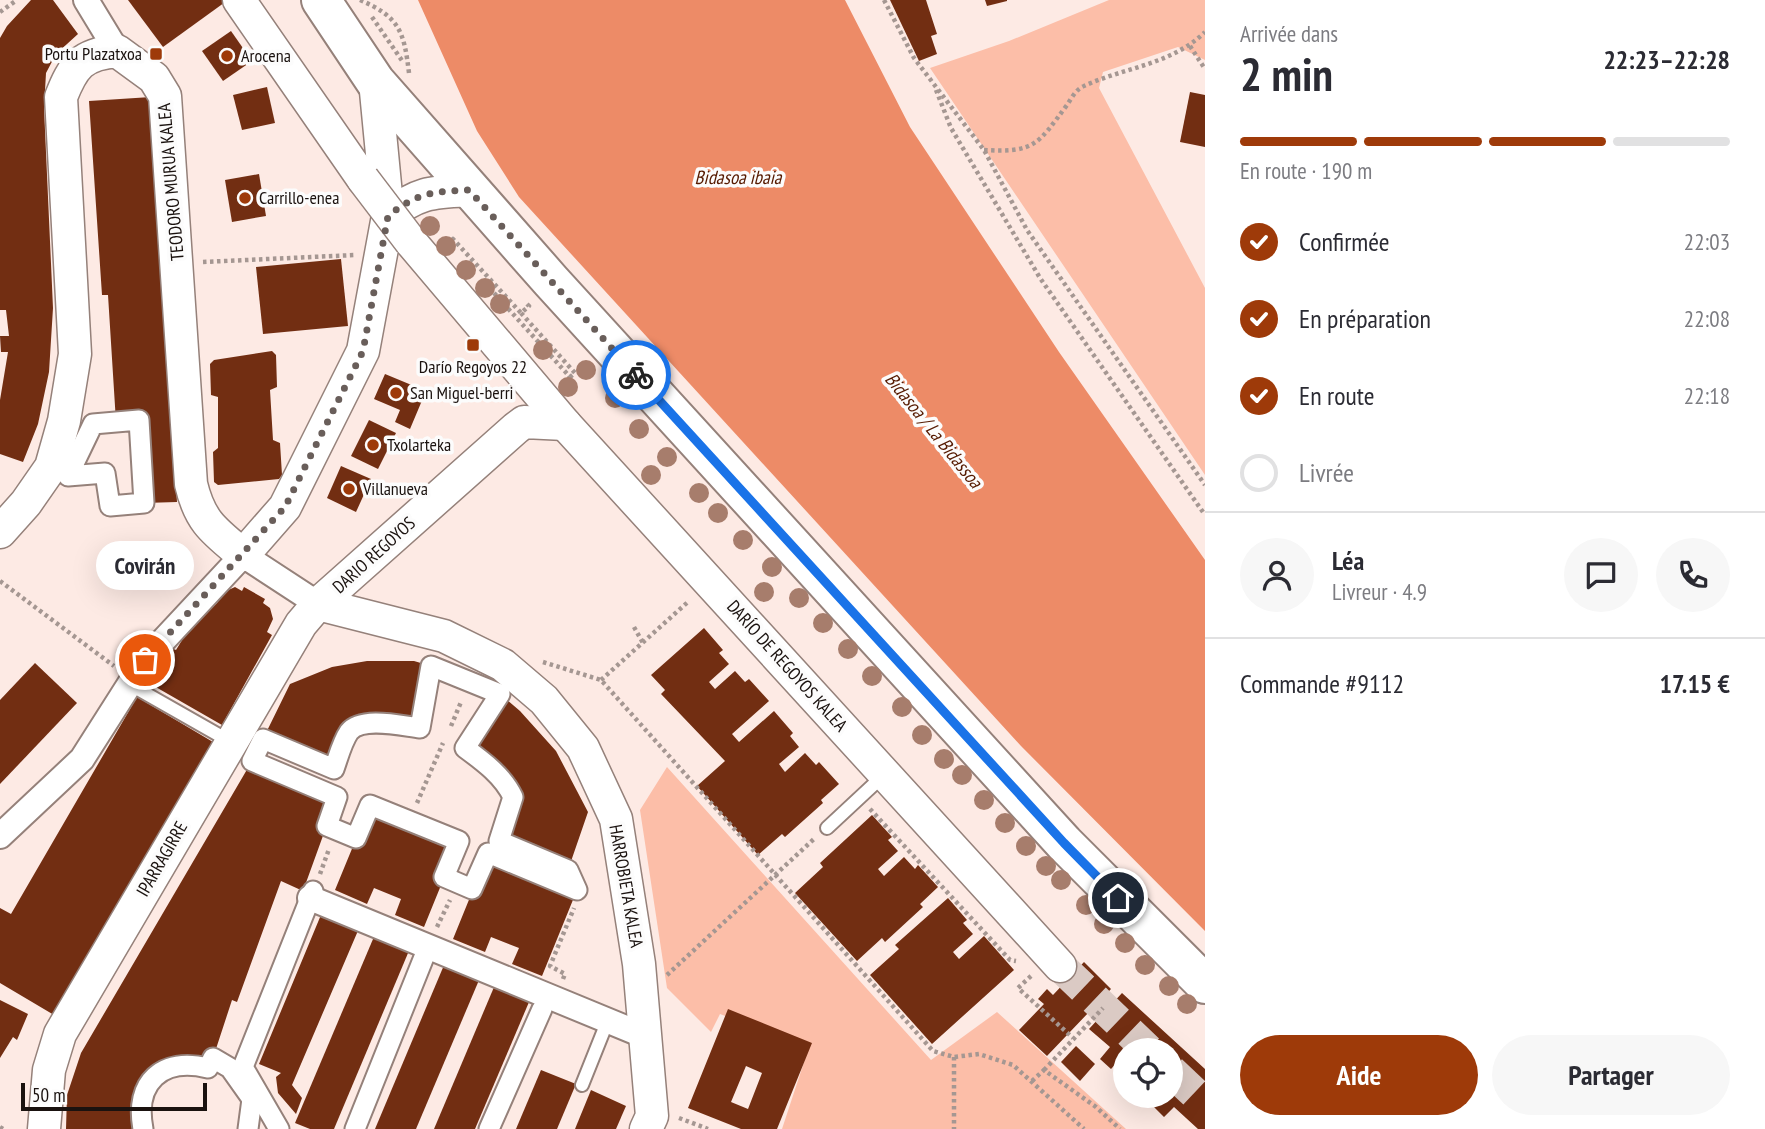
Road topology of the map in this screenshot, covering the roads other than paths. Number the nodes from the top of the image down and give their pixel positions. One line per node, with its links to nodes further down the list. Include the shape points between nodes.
1 (86, 0): 4 (street)
2 (239, 0): 8 (street, DARÍO DE REGOYOS KALEA, bridge, via 362,179)
3 (321, 0): 5 (main road)
4 (117, 51): 12 (street, via 96,53 72,70 61,97 75,354 51,467 26,503); 13 (street, TEODORO MURUA KALEA, via 154,78 165,96 191,484 197,511)
5 (375, 81): 6 (main road); 7 (street)
6 (469, 190): 7 (street, via 427,192); 24 (main road, via 1064,843)
7 (388, 216): 13 (street, via 363,351 285,507)
8 (514, 366): 9 (street, DARÍO DE REGOYOS KALEA); 11 (street, DARÍO DE REGOYOS KALEA)
9 (524, 422): 11 (street); 14 (street, DARIO REGOYOS)
10 (93, 424): 10 (street, via 139,420 144,503 110,506 105,473 68,476)
11 (565, 424): 17 (street, DARÍO DE REGOYOS KALEA)
12 (2, 526)
13 (243, 555): 14 (street); 15 (street)
14 (318, 604): 16 (street, IPARRAGIRRE, via 301,624); 27 (street, HARROBIETA KALEA, via 444,636 503,665 544,700 583,748 616,819 639,964)
15 (130, 681): 16 (lane); 19 (street, via 82,758)
16 (231, 742): 30 (street, IPARRAGIRRE, via 60,1034 49,1070)
17 (885, 774): 18 (lane); 23 (street, DARÍO DE REGOYOS KALEA)
18 (827, 828)
19 (0, 836)
20 (458, 883): 20 (street, via 472,889 488,853 577,890 568,870 499,841 513,797 486,763 465,748 500,694 431,666 421,729 386,724 354,728 334,769 263,739 252,761 337,797 327,826 356,838 370,805 459,841 444,877)
21 (312, 894): 22 (street); 33 (street, via 243,1067)
22 (428, 947): 26 (street); 34 (street)
23 (1060, 966)
24 (1205, 984)
25 (542, 1009): 35 (street)
26 (608, 1020): 27 (street); 28 (lane)
27 (645, 1036): 29 (street, HARROBIETA KALEA, via 652,1116)
28 (582, 1085)
29 (659, 1122)
30 (44, 1129)
31 (143, 1129): 32 (street, via 142,1098 153,1077 181,1065 208,1068 213,1058 230,1068 252,1099)
32 (248, 1129)
33 (279, 1129)
34 (355, 1129)
35 (489, 1129)

